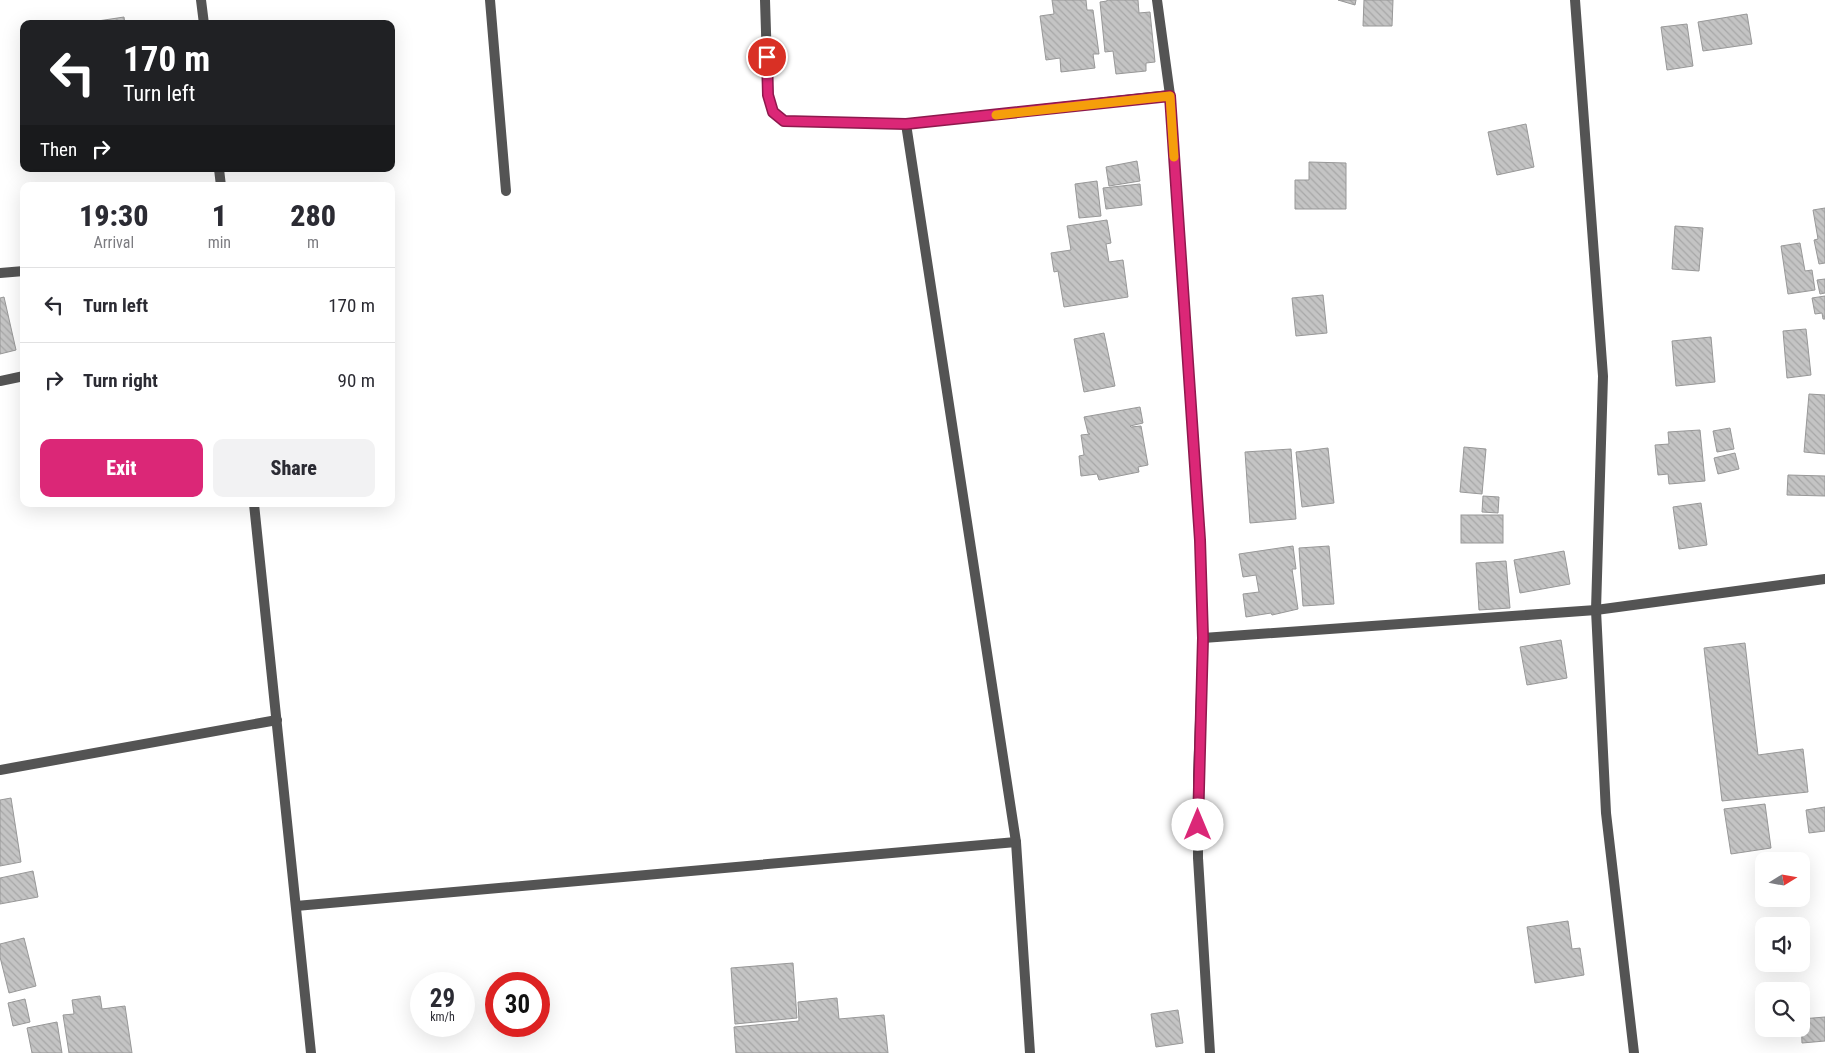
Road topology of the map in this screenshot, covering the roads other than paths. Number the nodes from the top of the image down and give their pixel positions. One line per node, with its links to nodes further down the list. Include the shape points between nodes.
1 (201, 0): 6 (street)
2 (490, 0): 9 (street)
3 (765, 0): 8 (street, via 768,95 773,112 784,121)
4 (1157, 0): 7 (street)
5 (1575, 0): 16 (street, via 1602,376)
6 (204, 20)
7 (1170, 96): 8 (street); 17 (street, via 1200,540)
8 (906, 124): 20 (street)
9 (506, 190)
10 (20, 271): 11 (street)
11 (0, 273)
12 (20, 377): 13 (street)
13 (0, 381)
14 (254, 507): 18 (street)
15 (1825, 579): 16 (street)
16 (1596, 610): 17 (street); 25 (street, via 1606,814)
17 (1203, 638): 24 (street, via 1198,858)
18 (277, 720): 19 (street); 21 (street)
19 (0, 770)
20 (1016, 842): 21 (street); 23 (street)
21 (296, 906): 22 (street)
22 (311, 1053)
23 (1030, 1053)
24 (1210, 1053)
25 (1634, 1053)

